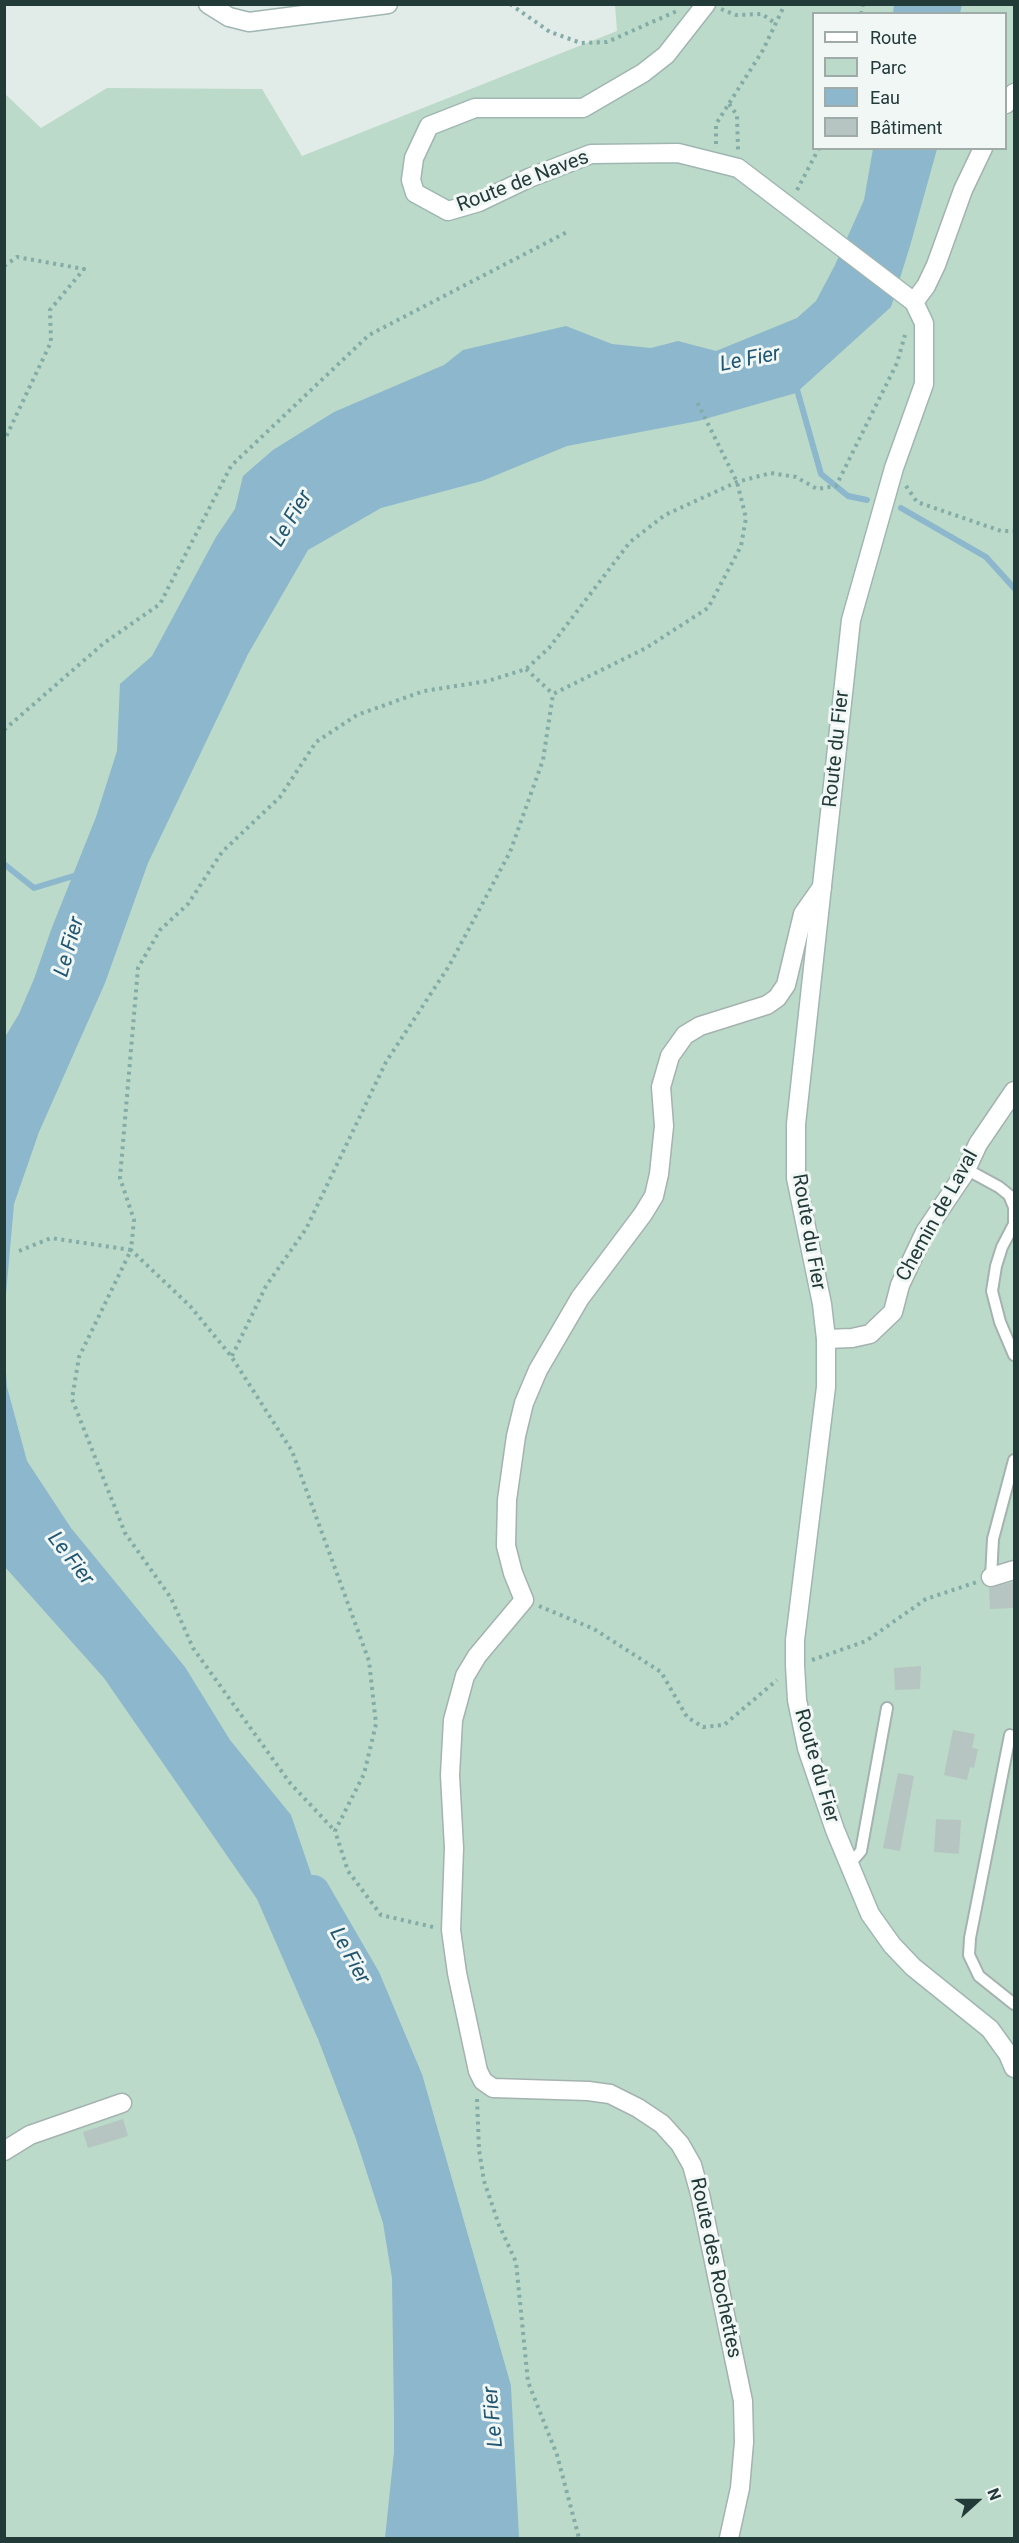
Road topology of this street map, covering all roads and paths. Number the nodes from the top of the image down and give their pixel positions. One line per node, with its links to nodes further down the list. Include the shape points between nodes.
1 (208, 4): 2 (main road, via 229,17 249,22)
2 (388, 4)
3 (510, 4): 6 (path, via 550,32 580,43 607,42)
4 (785, 4): 7 (path)
5 (711, 6): 7 (path, via 736,15 762,14); 11 (main road, Route de Naves, via 666,55 583,108 475,108 429,126 414,158 411,180 415,193 448,211 479,202 591,154 678,153)
6 (682, 10)
7 (776, 24): 8 (path)
8 (729, 104): 11 (path, via 716,124); 12 (path, via 737,115)
9 (818, 150): 13 (path)
10 (982, 150): 16 (main road, via 931,276)
11 (715, 163): 12 (main road, Route de Naves)
12 (738, 168): 13 (main road, Route de Naves)
13 (792, 210): 16 (main road, Route de Naves)
14 (569, 231): 25 (path, via 369,335 231,466 160,604 104,643)
15 (4, 266): 19 (path, via 16,257 84,269 50,310 51,342)
16 (914, 302): 17 (main road, Route du Fier)
17 (924, 323): 20 (main road, Route du Fier, via 924,384); 21 (path, via 906,329 897,363 836,486 817,489 796,477 771,474)
18 (696, 400): 21 (path)
19 (4, 441)
20 (894, 468): 22 (path, via 917,502 1001,531); 26 (main road, Route du Fier, via 851,620)
21 (736, 482): 23 (path, via 664,514 630,542 549,648); 24 (path, via 746,518 741,546 708,608 646,648)
22 (1014, 531)
23 (526, 669): 24 (path); 29 (path, via 488,681 424,691 357,715 316,742 280,796 222,852 188,904 159,930 138,968 120,1178 134,1220)
24 (553, 694): 33 (path, via 543,760 510,852 449,966 386,1062 306,1229 266,1286)
25 (4, 730)
26 (822, 887): 31 (main road, Route du Fier, via 796,1135 796,1178); 37 (main road, via 803,914 786,985 777,998 767,1005 700,1026 685,1035 670,1056 661,1087 664,1126 654,1196 580,1298 538,1370 524,1403 507,1500 506,1546)
27 (1014, 1091): 28 (main road, Chemin de Laval)
28 (966, 1169): 31 (main road, Chemin de Laval, via 925,1232 892,1312 870,1334); 32 (lane, via 1010,1195 1014,1207 1014,1224 1002,1247 992,1292)
29 (131, 1250): 30 (path, via 51,1238); 33 (path, via 190,1306); 41 (path, via 79,1357 72,1399 125,1533 171,1598 194,1648 290,1783)
30 (19, 1251)
31 (826, 1338): 38 (main road, Route du Fier, via 826,1388)
32 (1014, 1355)
33 (231, 1356): 41 (path, via 292,1451 369,1661 376,1724 364,1774)
34 (1014, 1460): 36 (lane, via 993,1539)
35 (1014, 1570): 36 (main road)
36 (990, 1577): 38 (path, via 926,1599 866,1641)
37 (524, 1600): 38 (path, via 594,1629 661,1672 687,1717 703,1727 724,1725); 43 (main road, via 465,1676 453,1720)
38 (795, 1665): 42 (main road, Route du Fier, via 797,1700 807,1748)
39 (887, 1708): 42 (lane, via 861,1851)
40 (1010, 1735): 44 (lane, via 969,1955 979,1976)
41 (335, 1831): 43 (path, via 348,1871 381,1915)
42 (849, 1865): 45 (main road, Route du Fier, via 870,1914 892,1945 913,1967 990,2029)
43 (451, 1930): 46 (main road)
44 (1014, 2004)
45 (1014, 2068)
46 (480, 2076): 49 (path, via 479,2150 484,2181 516,2262 528,2382 557,2455); 50 (main road, Route des Rochettes, via 493,2088 610,2094 662,2124 681,2144 700,2194 743,2401 740,2488)
47 (122, 2103): 48 (main road, via 30,2135)
48 (4, 2151)
49 (579, 2538)
50 (729, 2538)

